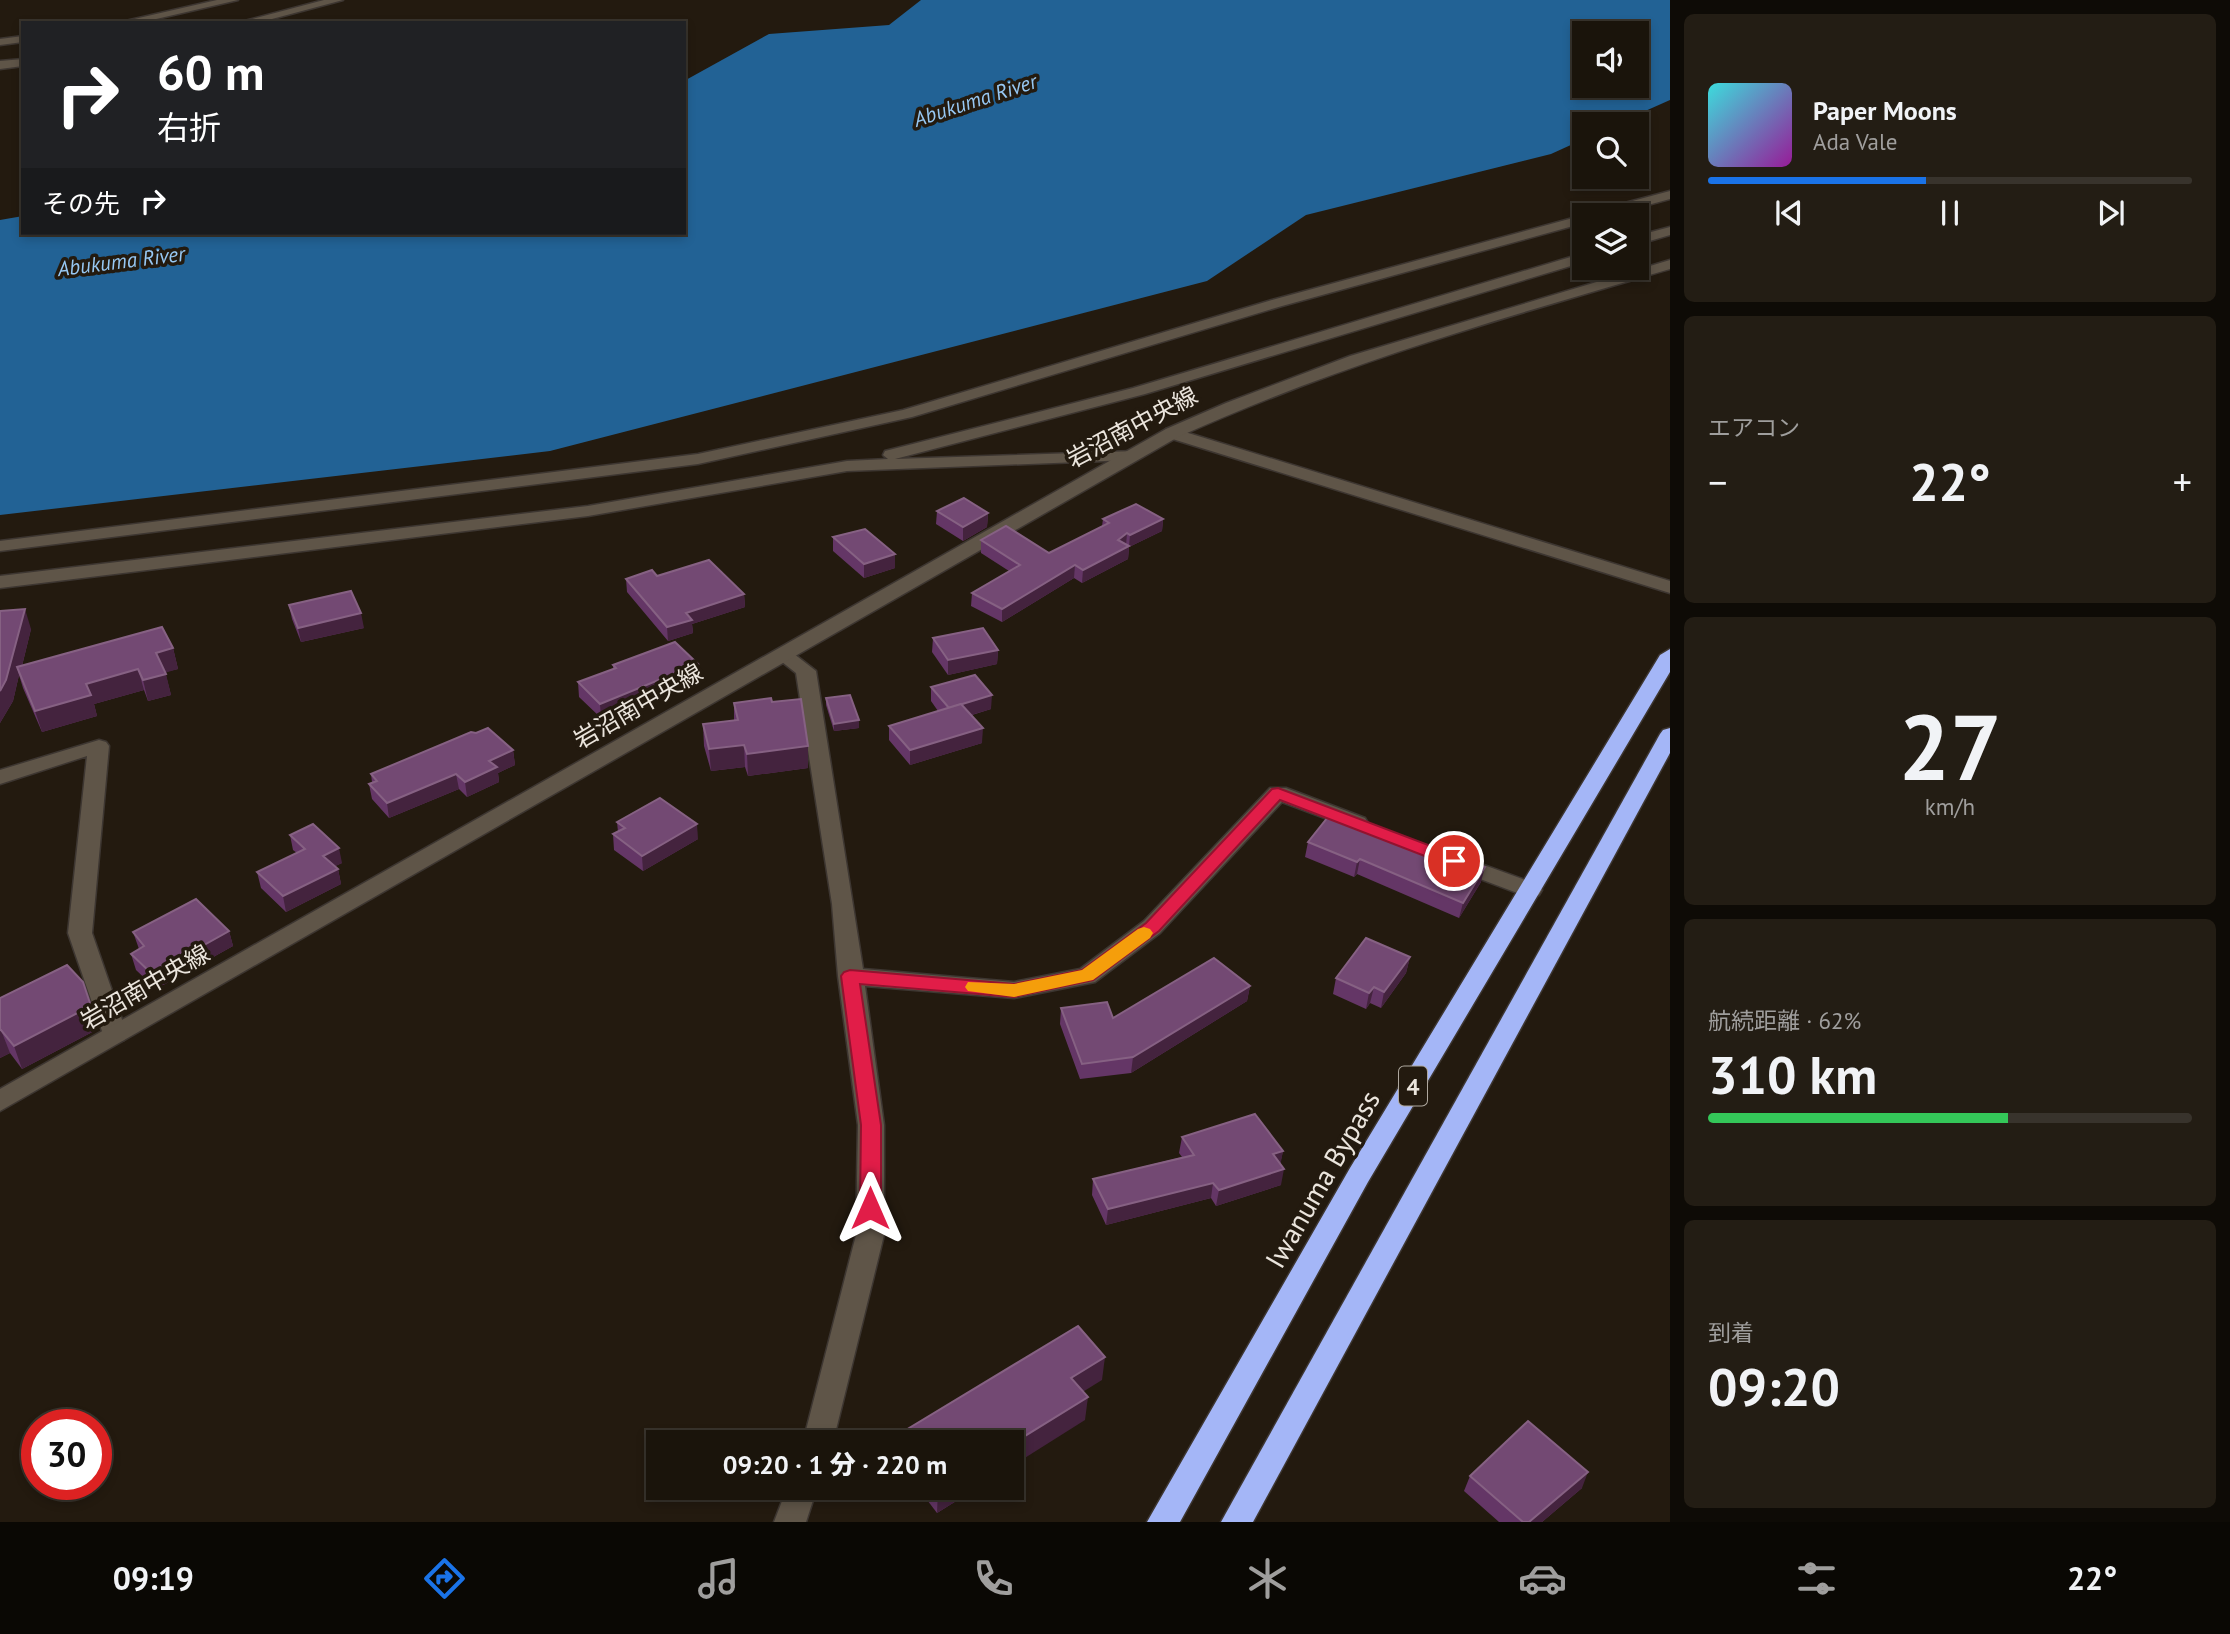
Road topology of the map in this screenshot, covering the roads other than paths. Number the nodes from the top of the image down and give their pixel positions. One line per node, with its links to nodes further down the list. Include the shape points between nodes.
1 (233, 0): 3 (street)
2 (338, 0): 4 (street)
3 (132, 21)
4 (250, 21)
5 (21, 39): 6 (street)
6 (0, 42)
7 (21, 62): 8 (street)
8 (0, 65)
9 (1670, 195): 10 (street)
10 (1640, 203)
11 (1572, 222): 19 (street, via 1276,303 906,414 698,459)
12 (1670, 231): 13 (street)
13 (1649, 238)
14 (1572, 261): 18 (street, via 1152,388)
15 (1670, 264): 16 (street, 岩沼南中央線, via 1311,373)
16 (1172, 433): 17 (street, 岩沼南中央線); 21 (street)
17 (1130, 455): 18 (street); 22 (street, 岩沼南中央線)
18 (848, 466): 20 (street, via 588,511)
19 (0, 546)
20 (0, 582)
21 (1670, 587)
22 (782, 654): 29 (street, via 806,671); 30 (street, 岩沼南中央線)
23 (1670, 655): 28 (highway, Iwanuma Bypass / 4)
24 (1670, 734): 36 (highway, 4)
25 (0, 777): 30 (street, via 99,746 80,933)
26 (1378, 832): 29 (street, via 1278,793 1152,927 1087,976 1014,990)
27 (1442, 856): 28 (street)
28 (1531, 890): 35 (highway, Iwanuma Bypass / 4, via 1359,1175)
29 (850, 976): 32 (street, via 871,1125 870,1236)
30 (116, 1034): 31 (street, 岩沼南中央線)
31 (0, 1101)
32 (821, 1430)
33 (798, 1500): 34 (street)
34 (790, 1522)
35 (1163, 1522)
36 (1237, 1522)

